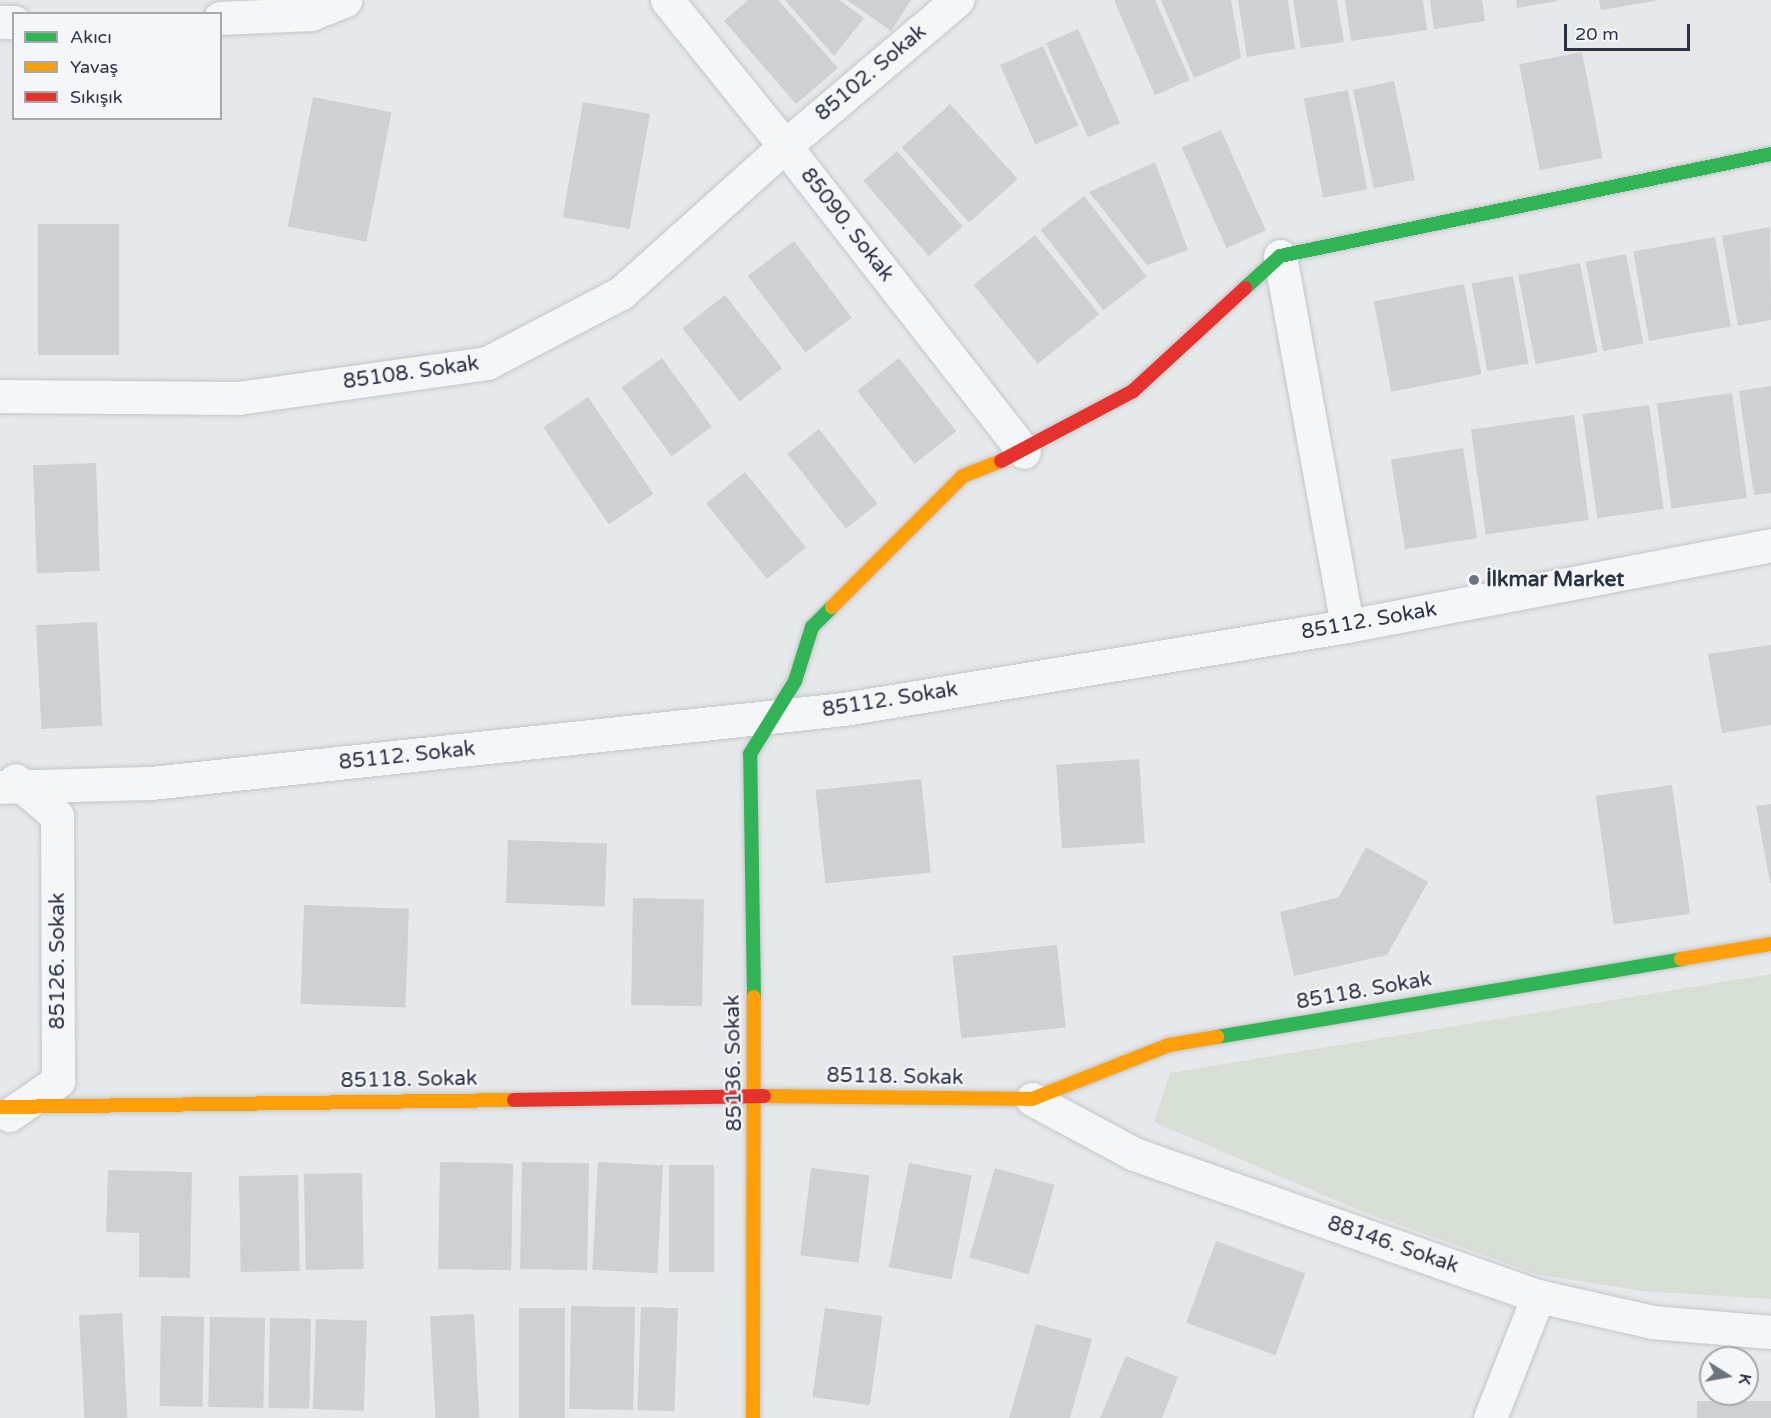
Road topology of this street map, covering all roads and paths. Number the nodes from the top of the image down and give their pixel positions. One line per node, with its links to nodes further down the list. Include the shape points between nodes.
1 (345, 0): 4 (street, via 311,14)
2 (666, 0): 5 (street, 85090. Sokak)
3 (957, 0): 5 (street, 85102. Sokak)
4 (222, 18)
5 (785, 146): 8 (street, 85108. Sokak, via 621,293 487,363 238,398); 9 (street, 85090. Sokak)
6 (1771, 154): 7 (street)
7 (1280, 255): 9 (street, 85136. Sokak, via 1133,391); 11 (street)
8 (0, 396)
9 (1024, 452): 12 (street, 85136. Sokak, via 963,476 812,627 795,681)
10 (1771, 545): 11 (street, 85112. Sokak)
11 (1347, 626): 12 (street, 85112. Sokak, via 844,709)
12 (776, 716): 13 (street, 85112. Sokak, via 151,783); 15 (street, 85136. Sokak, via 750,754)
13 (7, 780): 17 (street, 85126. Sokak, via 57,816 58,1081)
14 (1771, 944): 16 (street, 85118. Sokak, via 1169,1046)
15 (756, 1096): 16 (street, 85118. Sokak); 17 (street, 85118. Sokak); 20 (street, 85136. Sokak)
16 (1032, 1099): 18 (street, 88146. Sokak, via 1134,1154)
17 (7, 1112)
18 (1538, 1296): 19 (street, 88146. Sokak, via 1652,1322); 21 (street)
19 (1771, 1332)
20 (753, 1418)
21 (1490, 1418)

